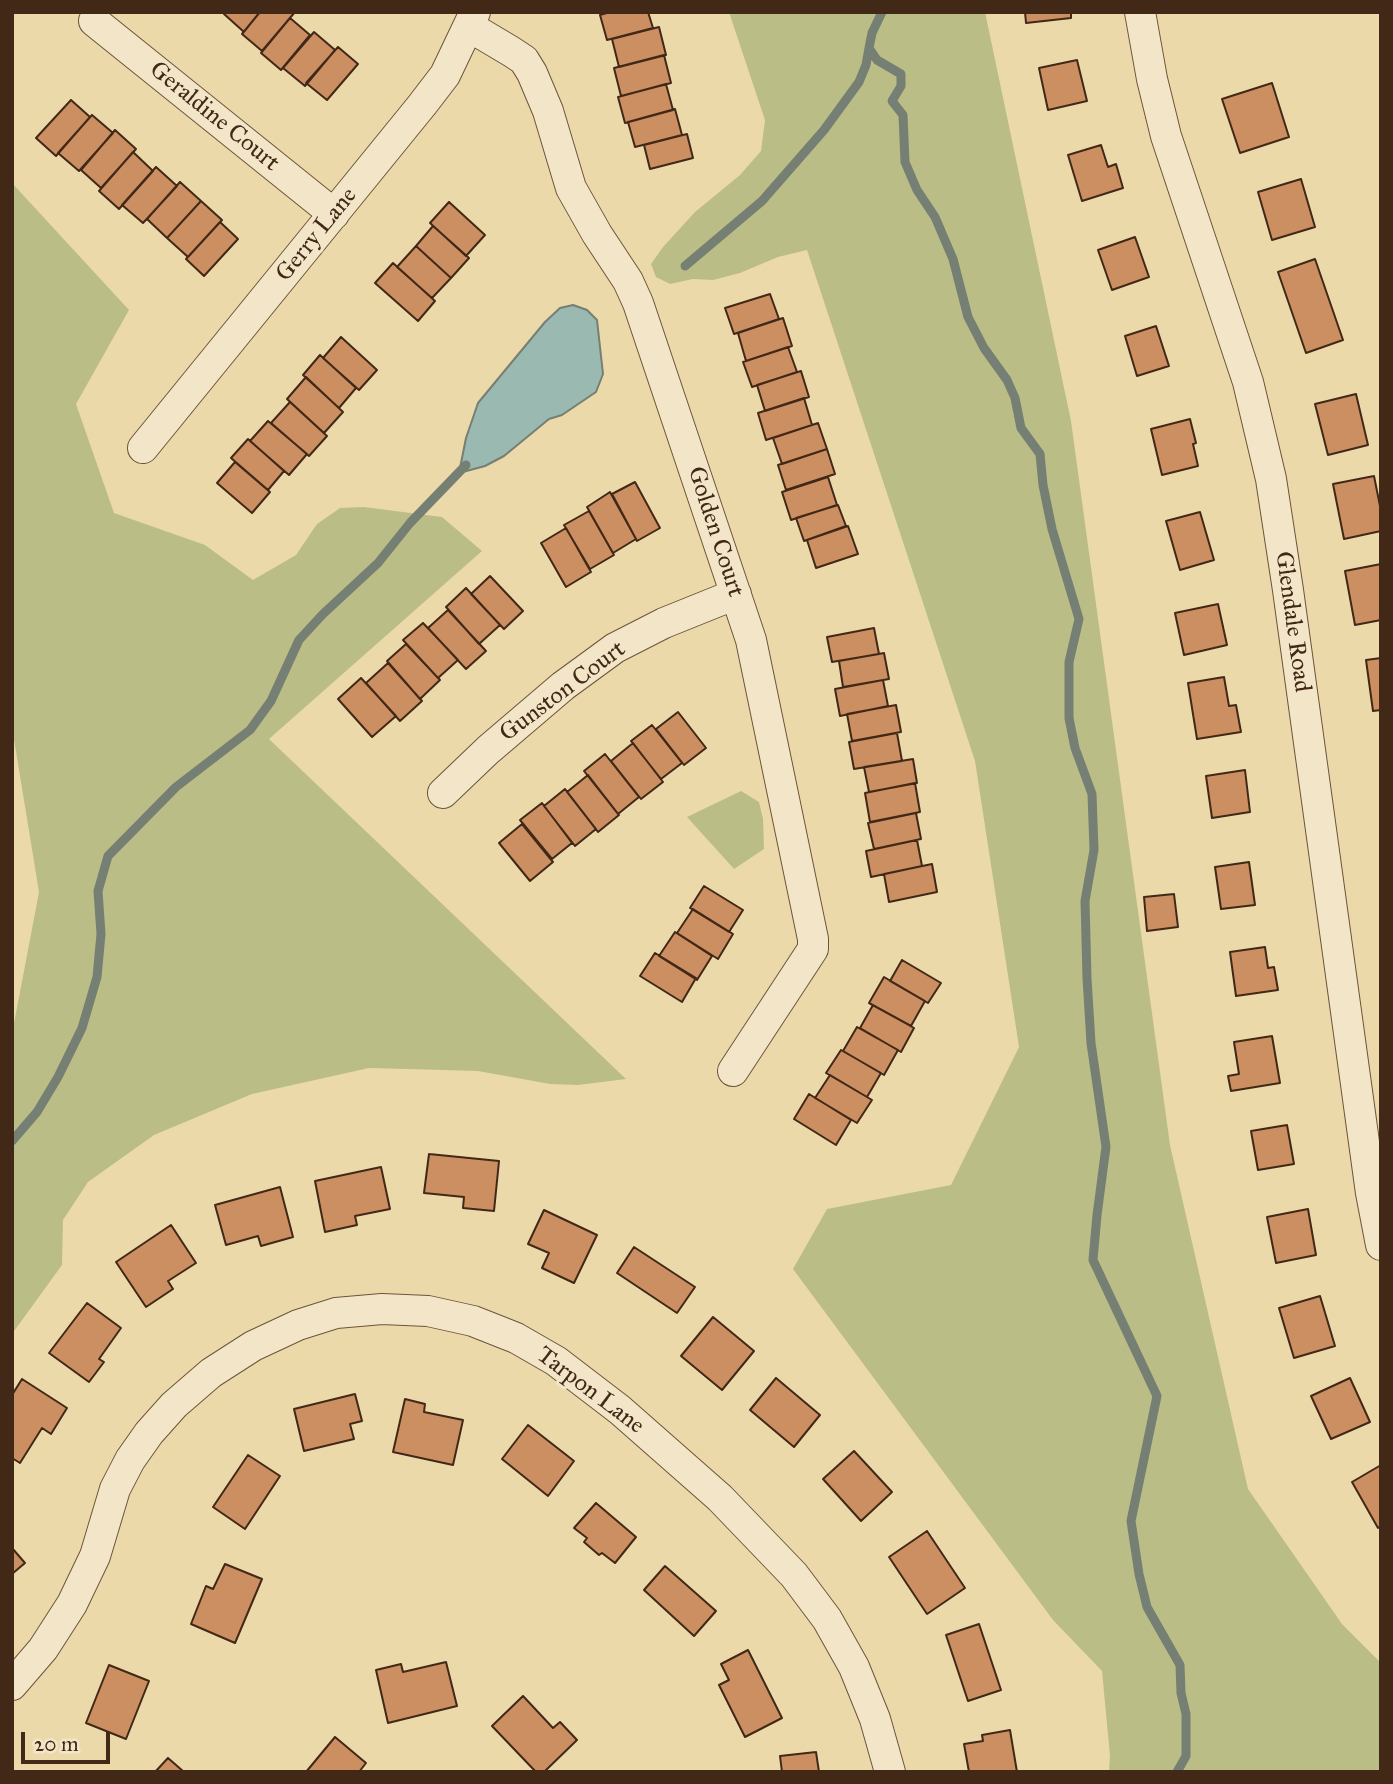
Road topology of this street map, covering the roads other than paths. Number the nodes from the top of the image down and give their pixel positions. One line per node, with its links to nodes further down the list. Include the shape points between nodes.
1 (1140, 12): 9 (street, Glendale Road, via 1166,136 1248,382 1271,479)
2 (472, 20): 4 (street, Gerry Lane, via 445,75); 6 (street, Golden Court, via 524,60 536,80 571,188 638,303)
3 (94, 21): 4 (street, Geraldine Court)
4 (334, 214): 5 (street, Gerry Lane)
5 (144, 448)
6 (736, 594): 7 (street, Gunston Court, via 664,622 615,648 554,694); 8 (street, Golden Court, via 751,640 813,949)
7 (443, 793)
8 (733, 1071)
9 (1381, 1245)
10 (12, 1685): 11 (street, Tarpon Lane, via 72,1604 95,1556 120,1479 149,1433 174,1405 211,1373 298,1325 336,1313 428,1311 473,1321 556,1361 720,1498 794,1575 827,1619 854,1667)
11 (890, 1772)

